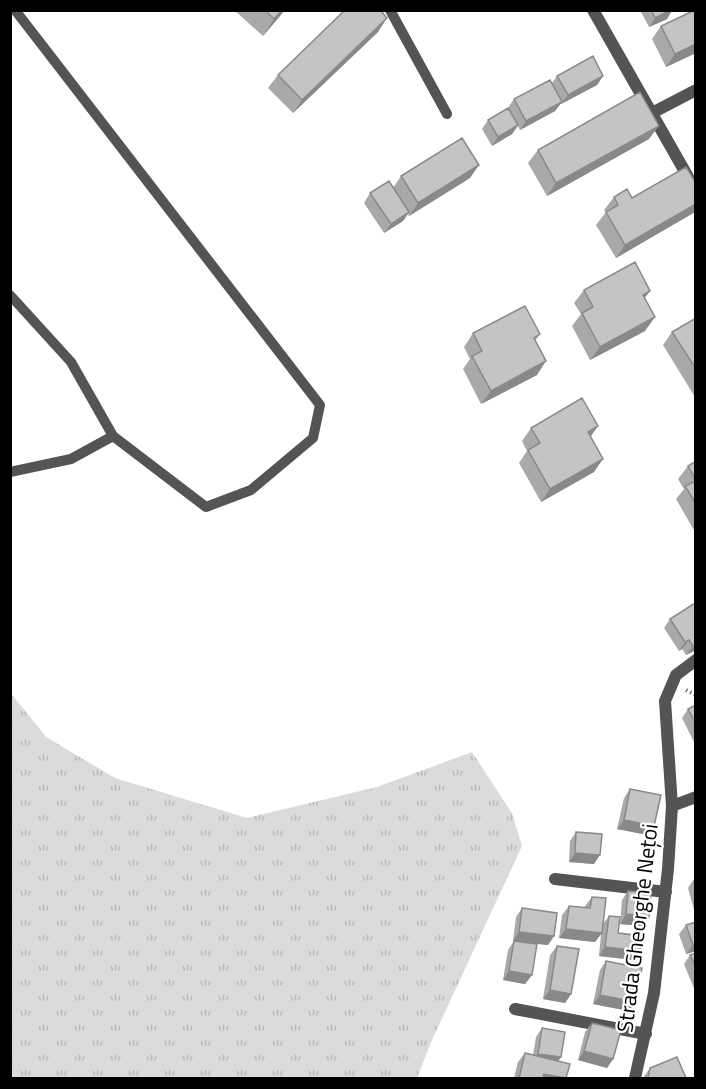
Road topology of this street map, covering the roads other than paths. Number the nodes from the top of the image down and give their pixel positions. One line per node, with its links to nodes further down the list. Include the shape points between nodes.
1 (15, 10): 9 (lane, via 320,405 313,438 251,490 206,507)
2 (390, 10): 5 (lane)
3 (593, 10): 6 (street)
4 (696, 90): 6 (street)
5 (447, 114)
6 (650, 114): 7 (street)
7 (696, 191)
8 (10, 295): 9 (lane, via 71,362)
9 (113, 436): 10 (lane, via 71,459)
10 (10, 472)
11 (696, 660): 13 (street, via 676,675 665,701)
12 (696, 797): 13 (street, Strada Gheorghe Nețoi)
13 (672, 806): 15 (street, Strada Gheorghe Nețoi)
14 (555, 879): 15 (street)
15 (666, 892): 17 (street, Strada Gheorghe Nețoi)
16 (515, 1009): 17 (street)
17 (646, 1034): 18 (street, Strada Gheorghe Nețoi)
18 (634, 1078)

